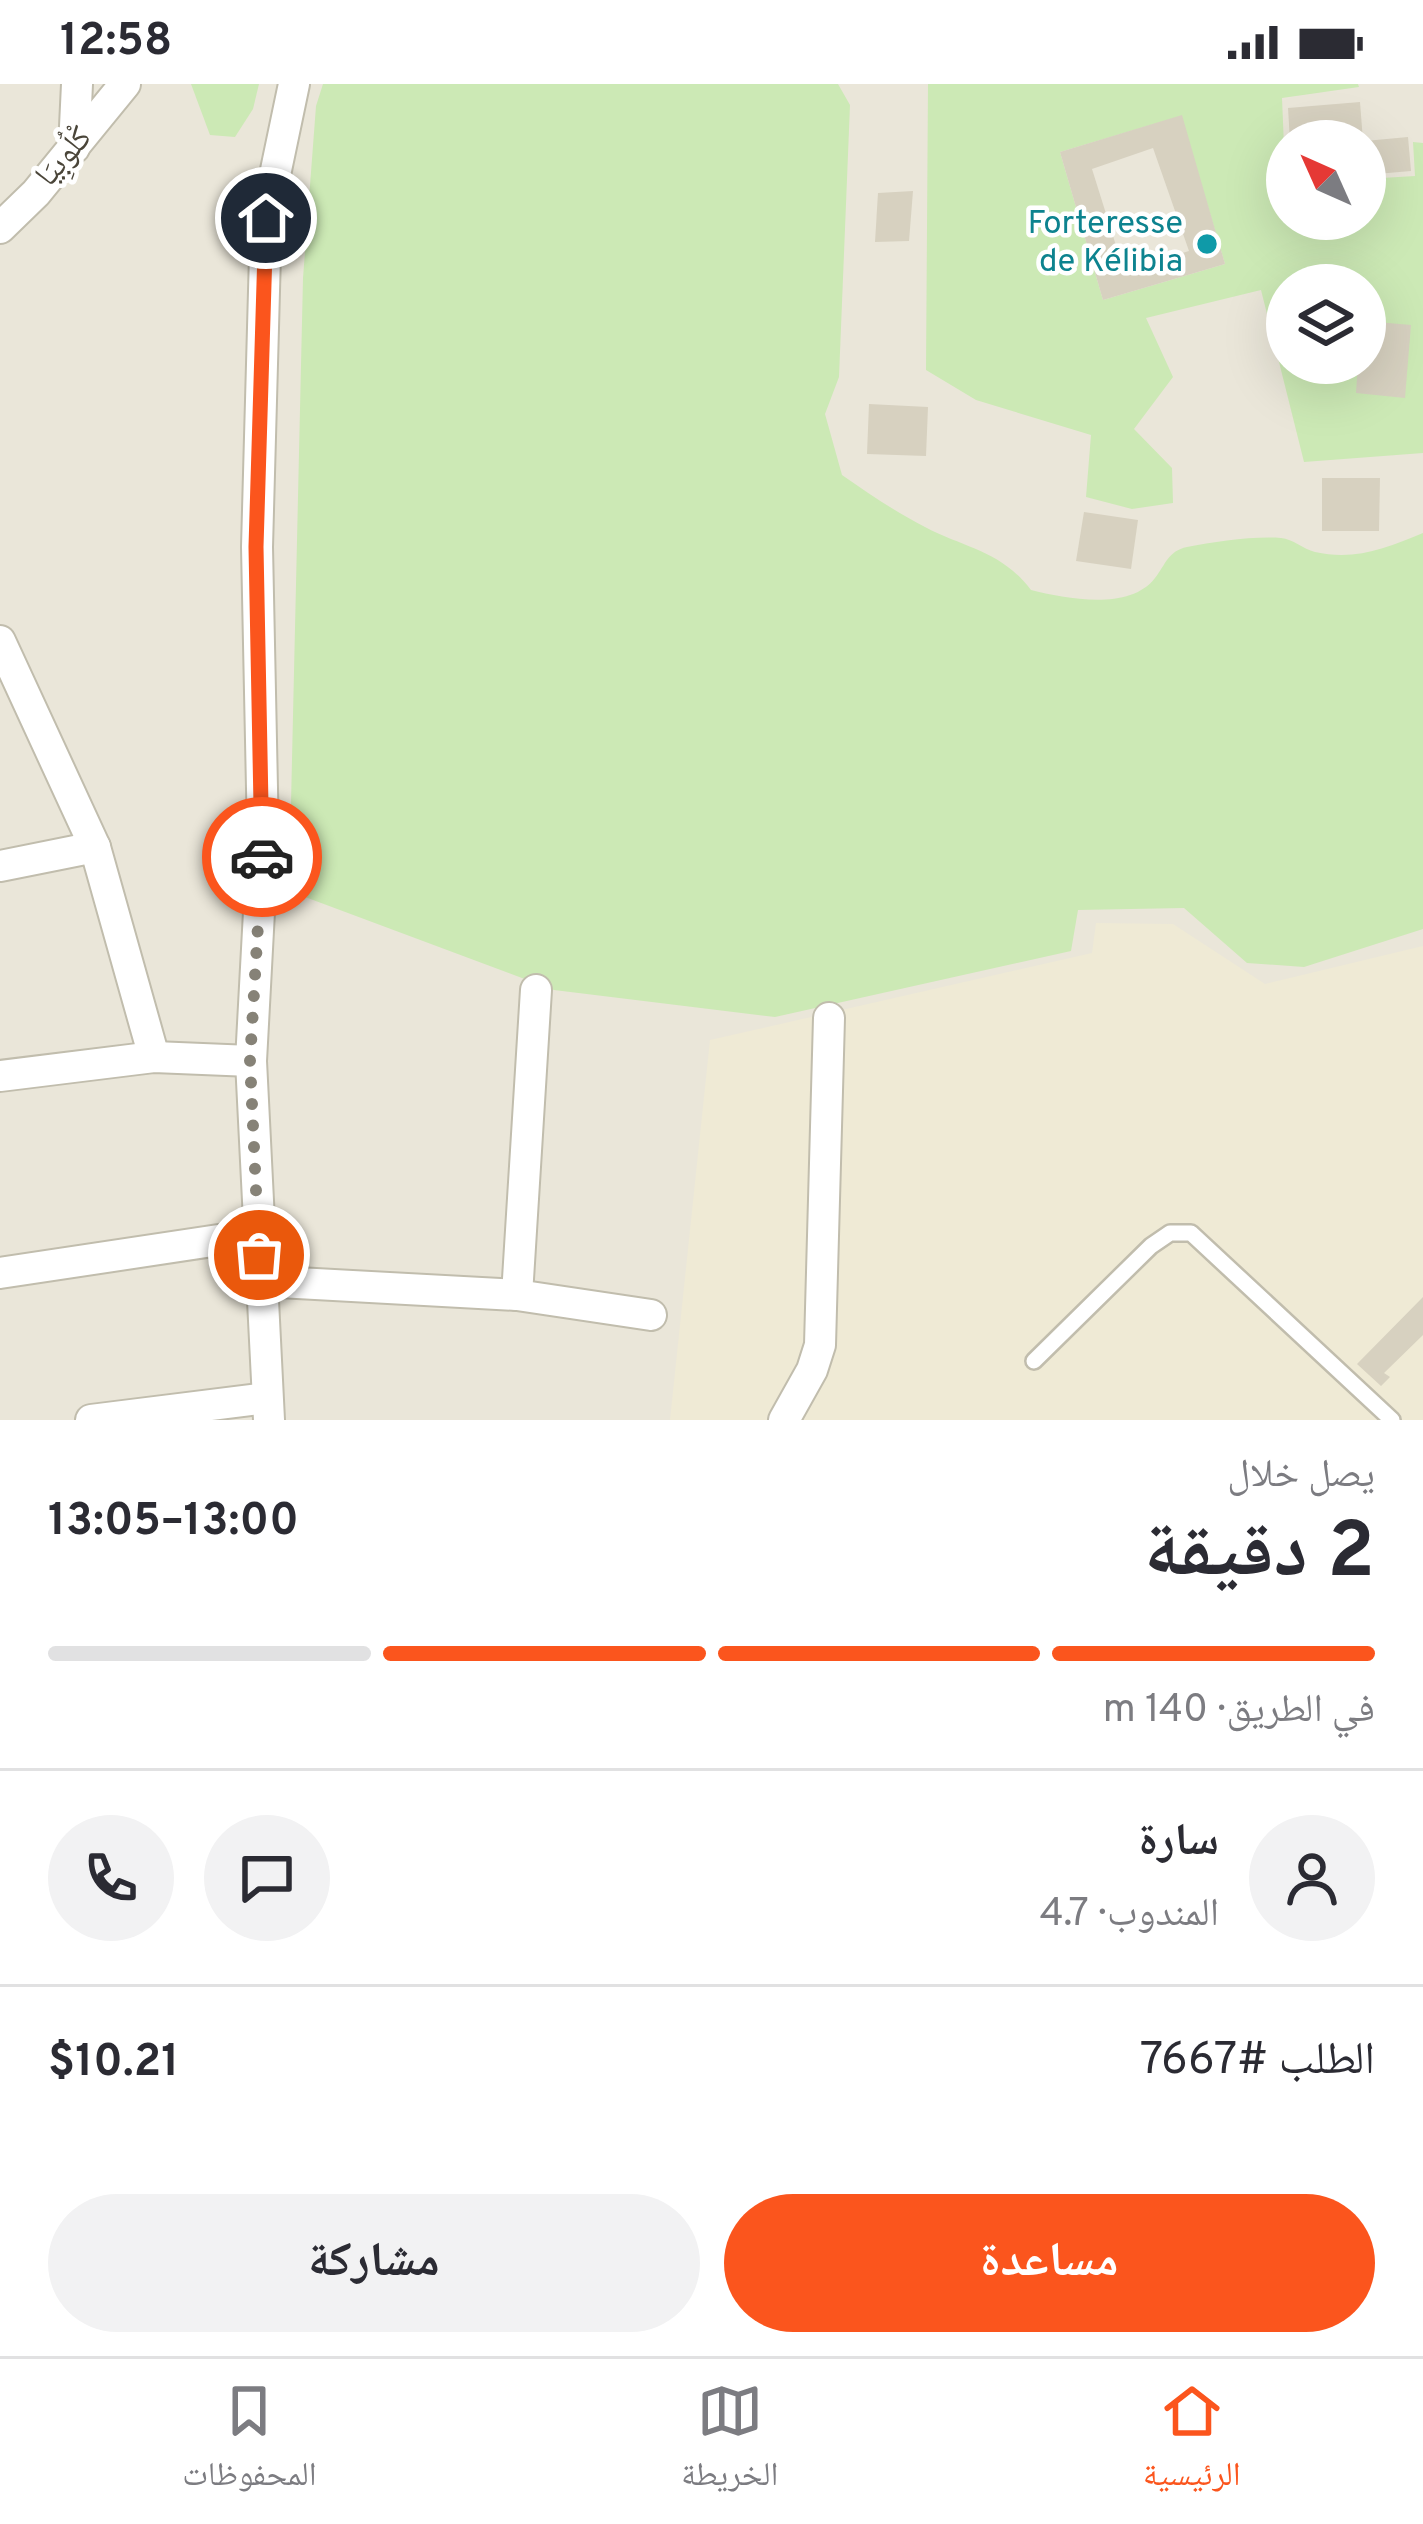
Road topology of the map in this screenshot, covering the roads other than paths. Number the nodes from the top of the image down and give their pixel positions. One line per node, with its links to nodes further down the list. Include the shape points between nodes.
1 (77, 84): 4 (street)
2 (125, 84): 4 (street, كْلُوبِيَا)
3 (290, 91): 12 (street, via 266,218 256,547 263,837)
4 (74, 148): 5 (street, كْلُوبِيَا)
5 (0, 228)
6 (0, 641): 7 (street)
7 (95, 847): 8 (street); 11 (street)
8 (0, 866)
9 (536, 990): 17 (street)
10 (829, 1018): 22 (street, via 820,1345)
11 (154, 1057): 12 (street); 13 (street)
12 (250, 1061): 14 (street)
13 (0, 1076)
14 (259, 1234): 15 (street); 16 (street)
15 (0, 1273)
16 (262, 1281): 17 (street); 20 (street)
17 (517, 1295): 18 (street)
18 (650, 1315)
19 (1034, 1361): 23 (lane, via 1151,1246 1170,1233 1191,1233)
20 (268, 1409): 21 (street)
21 (91, 1420)
22 (784, 1420)
23 (1392, 1420)

